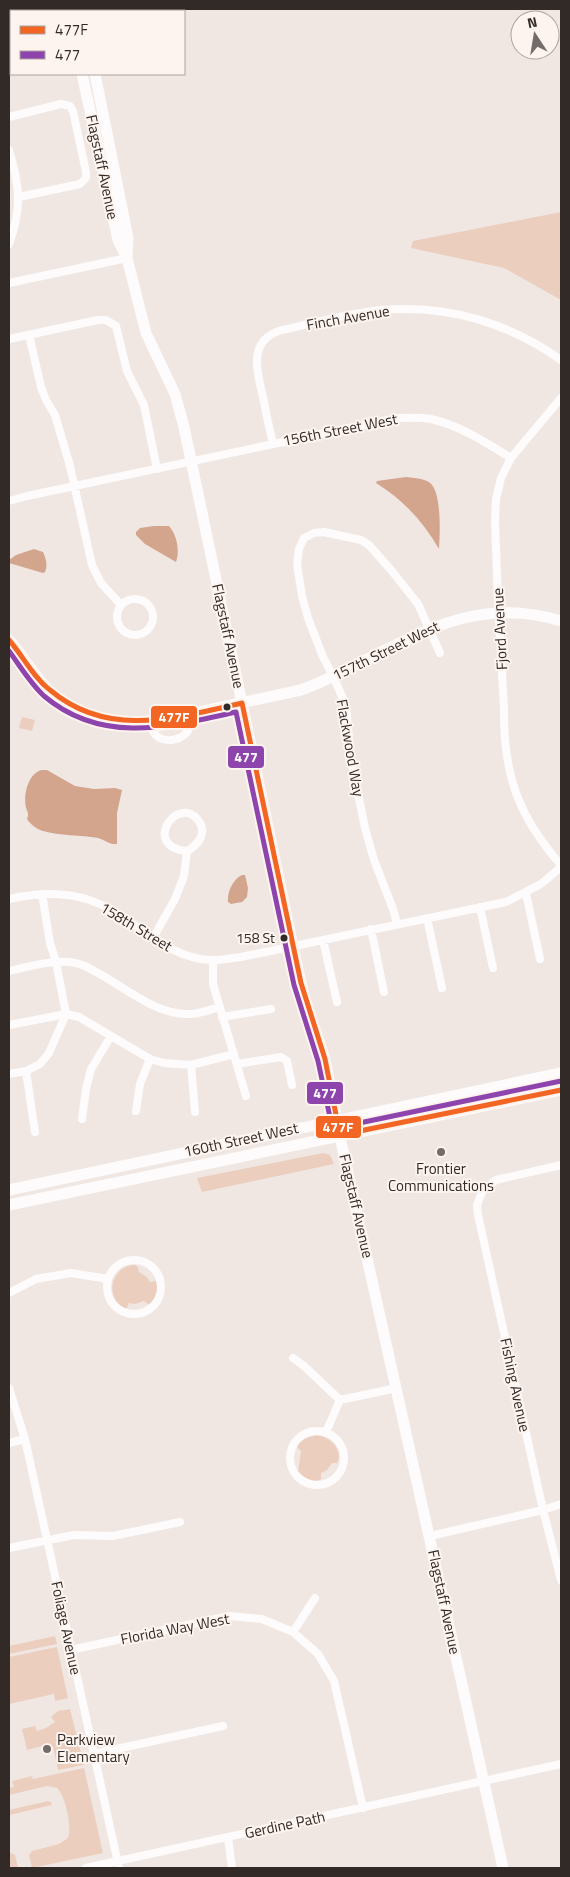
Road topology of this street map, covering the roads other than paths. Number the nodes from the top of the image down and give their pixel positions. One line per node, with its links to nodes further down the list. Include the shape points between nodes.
1 (82, 75): 7 (street, Flagstaff Avenue, via 118,240)
2 (95, 75): 7 (street, Flagstaff Avenue, via 128,238)
3 (9, 117): 5 (street, via 67,104 73,111 86,172 86,178 80,184)
4 (9, 150): 5 (street)
5 (19, 197): 6 (street, via 18,216)
6 (9, 244)
7 (127, 258): 8 (street); 15 (street, Flagstaff Avenue, via 146,333 180,411)
8 (9, 283)
9 (29, 335): 10 (street); 16 (street, via 98,320 110,321 116,326 127,371 142,401); 17 (street, via 41,387 58,424)
10 (9, 339)
11 (561, 360): 13 (street, Finch Avenue, via 535,342 495,324 426,310 380,310 276,332 261,344 256,362)
12 (561, 398): 14 (street, Fjord Avenue)
13 (272, 443): 14 (street, 156th Street West, via 383,420 419,418 460,428); 15 (street, 156th Street West)
14 (511, 458): 20 (street, Fjord Avenue, via 498,487 495,509)
15 (191, 462): 16 (street, 156th Street West); 26 (street, Flagstaff Avenue)
16 (157, 469): 17 (street, 156th Street West)
17 (75, 486): 18 (street, 156th Street West); 19 (street, via 92,565 101,583)
18 (9, 501)
19 (121, 605): 19 (street, via 117,618 122,630 135,635 149,629 154,615 147,602 134,598)
20 (499, 613): 21 (street, 157th Street West, via 534,614); 22 (street, 157th Street West, via 479,614); 30 (street, Fjord Avenue, via 504,735 510,775 525,814 542,843)
21 (561, 621)
22 (429, 628): 24 (street); 25 (street, 157th Street West); 25 (street, Flackwood Way, via 418,604 365,542 324,532 304,538 298,564 302,596)
23 (9, 640): 28 (street, 157th Street West, via 42,684 72,706 110,720)
24 (440, 653)
25 (333, 676): 26 (street, 157th Street West, via 301,690); 36 (street, Flackwood Way, via 346,705 350,759 365,828)
26 (242, 703): 27 (street, 157th Street West); 40 (street, Flagstaff Avenue)
27 (188, 714): 28 (street, 157th Street West); 28 (street, via 190,725 178,739 159,737 153,732)
28 (150, 722)
29 (187, 851): 29 (street, via 202,837 201,825 192,815 179,813 166,824 165,838 178,850); 38 (street, via 178,892)
30 (561, 866): 31 (street, 158th Street)
31 (526, 893): 34 (street, 158th Street, via 506,902); 41 (street)
32 (42, 894): 33 (street, 158th Street); 38 (street, 158th Street, via 69,895 101,905); 43 (street)
33 (9, 899)
34 (480, 907): 35 (street, 158th Street); 44 (street)
35 (427, 918): 36 (street, 158th Street); 46 (street)
36 (397, 924): 37 (street, 158th Street)
37 (372, 930): 39 (street, 158th Street); 47 (street)
38 (153, 938): 42 (street, 158th Street, via 182,954)
39 (324, 940): 40 (street, 158th Street); 48 (street)
40 (293, 946): 42 (street, 158th Street); 68 (street, Flagstaff Avenue, via 304,996 325,1059)
41 (540, 959)
42 (213, 960): 49 (street, via 213,984)
43 (56, 962): 45 (street); 49 (street, via 78,964 94,970 148,1002 172,1012 195,1013); 51 (street)
44 (493, 968)
45 (9, 971)
46 (442, 988)
47 (384, 992)
48 (337, 1002)
49 (219, 1007): 52 (street)
50 (271, 1008): 52 (street)
51 (66, 1014): 53 (street); 54 (street, via 79,1017); 59 (street, via 49,1053 40,1064)
52 (222, 1017): 55 (street)
53 (9, 1025)
54 (111, 1036): 56 (street); 67 (street, via 91,1069)
55 (234, 1054): 57 (street); 58 (street)
56 (150, 1059): 58 (street); 65 (street, via 140,1084)
57 (237, 1064): 62 (street, via 281,1057 287,1061); 64 (street)
58 (191, 1065): 66 (street)
59 (26, 1071): 60 (street); 69 (street)
60 (9, 1074)
61 (561, 1074): 68 (street, 160th Street West)
62 (292, 1085)
63 (561, 1090): 70 (street, 160th Street West)
64 (246, 1096)
65 (136, 1111)
66 (195, 1112)
67 (82, 1119)
68 (338, 1120): 70 (street, Flagstaff Avenue); 72 (street, 160th Street West)
69 (35, 1132)
70 (340, 1135): 73 (street, 160th Street West); 78 (street, Flagstaff Avenue)
71 (561, 1165): 84 (street, Fishing Avenue, via 496,1180 483,1190 477,1205)
72 (9, 1190)
73 (9, 1205)
74 (108, 1279): 74 (street, via 108,1297 113,1305 127,1314 144,1313 159,1298 158,1274 141,1261 120,1264); 75 (street, via 72,1273 36,1279)
75 (9, 1293)
76 (293, 1358): 79 (street)
77 (9, 1388): 81 (street, Foliage Avenue)
78 (397, 1388): 79 (street); 86 (street, Flagstaff Avenue)
79 (340, 1400): 80 (street)
80 (326, 1432): 80 (street, via 306,1433 292,1446 291,1466 304,1482 324,1484 340,1472 344,1459 341,1446)
81 (25, 1439): 82 (street); 87 (street, Foliage Avenue)
82 (9, 1443)
83 (561, 1504): 84 (street)
84 (543, 1510): 86 (street); 89 (street, Fishing Avenue)
85 (180, 1522): 87 (street, via 113,1536 74,1535)
86 (430, 1536): 96 (street, Flagstaff Avenue)
87 (47, 1540): 88 (street); 92 (street, Foliage Avenue)
88 (9, 1548)
89 (561, 1580)
90 (315, 1598): 91 (street)
91 (294, 1632): 92 (street, Florida Way West, via 262,1619 230,1616); 97 (street, Florida Way West, via 318,1654 334,1681)
92 (70, 1650): 94 (street, Foliage Avenue)
93 (223, 1726): 94 (street)
94 (93, 1754): 99 (street, Foliage Avenue)
95 (561, 1764): 96 (street, Gerdine Path)
96 (484, 1781): 97 (street, Gerdine Path); 102 (street, Flagstaff Avenue)
97 (363, 1808): 98 (street, Gerdine Path)
98 (228, 1837): 99 (street, Gerdine Path); 101 (street)
99 (118, 1865): 100 (street, Gerdine Path)
100 (86, 1868)
101 (232, 1868)
102 (503, 1868)

